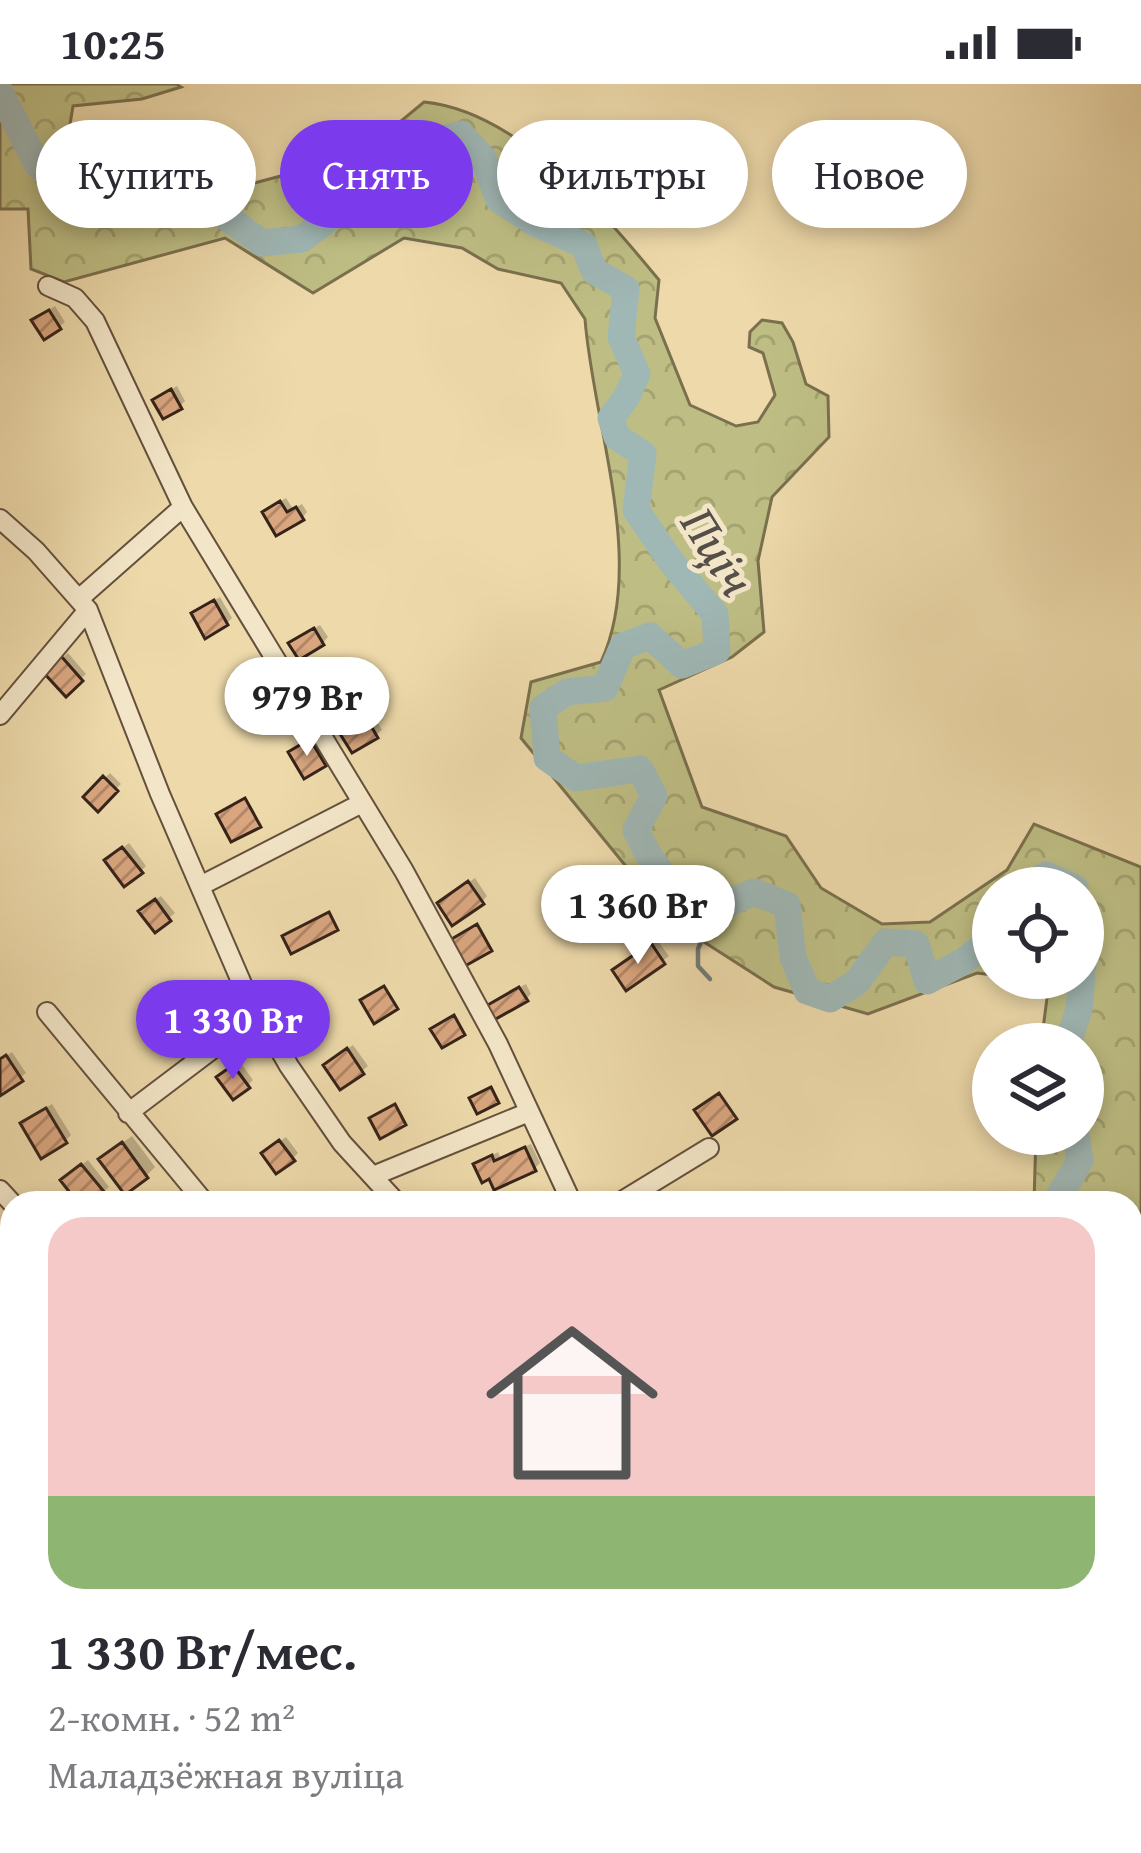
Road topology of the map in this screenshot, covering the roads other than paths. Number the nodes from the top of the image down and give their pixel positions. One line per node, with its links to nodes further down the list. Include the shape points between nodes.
1 (48, 286): 2 (street, via 75,298 94,321)
2 (183, 507): 4 (street); 6 (street)
3 (0, 519): 4 (street)
4 (84, 604): 5 (street); 7 (street)
5 (0, 715)
6 (362, 803): 7 (street); 10 (street)
7 (200, 886): 9 (street)
8 (47, 1012): 11 (street)
9 (259, 1014): 11 (street); 13 (street, via 341,1143)
10 (529, 1112): 13 (street); 16 (street)
11 (128, 1113): 14 (street)
12 (709, 1148): 17 (street)
13 (373, 1177): 15 (street)
14 (195, 1191)
15 (386, 1191)
16 (566, 1191)
17 (639, 1191)

